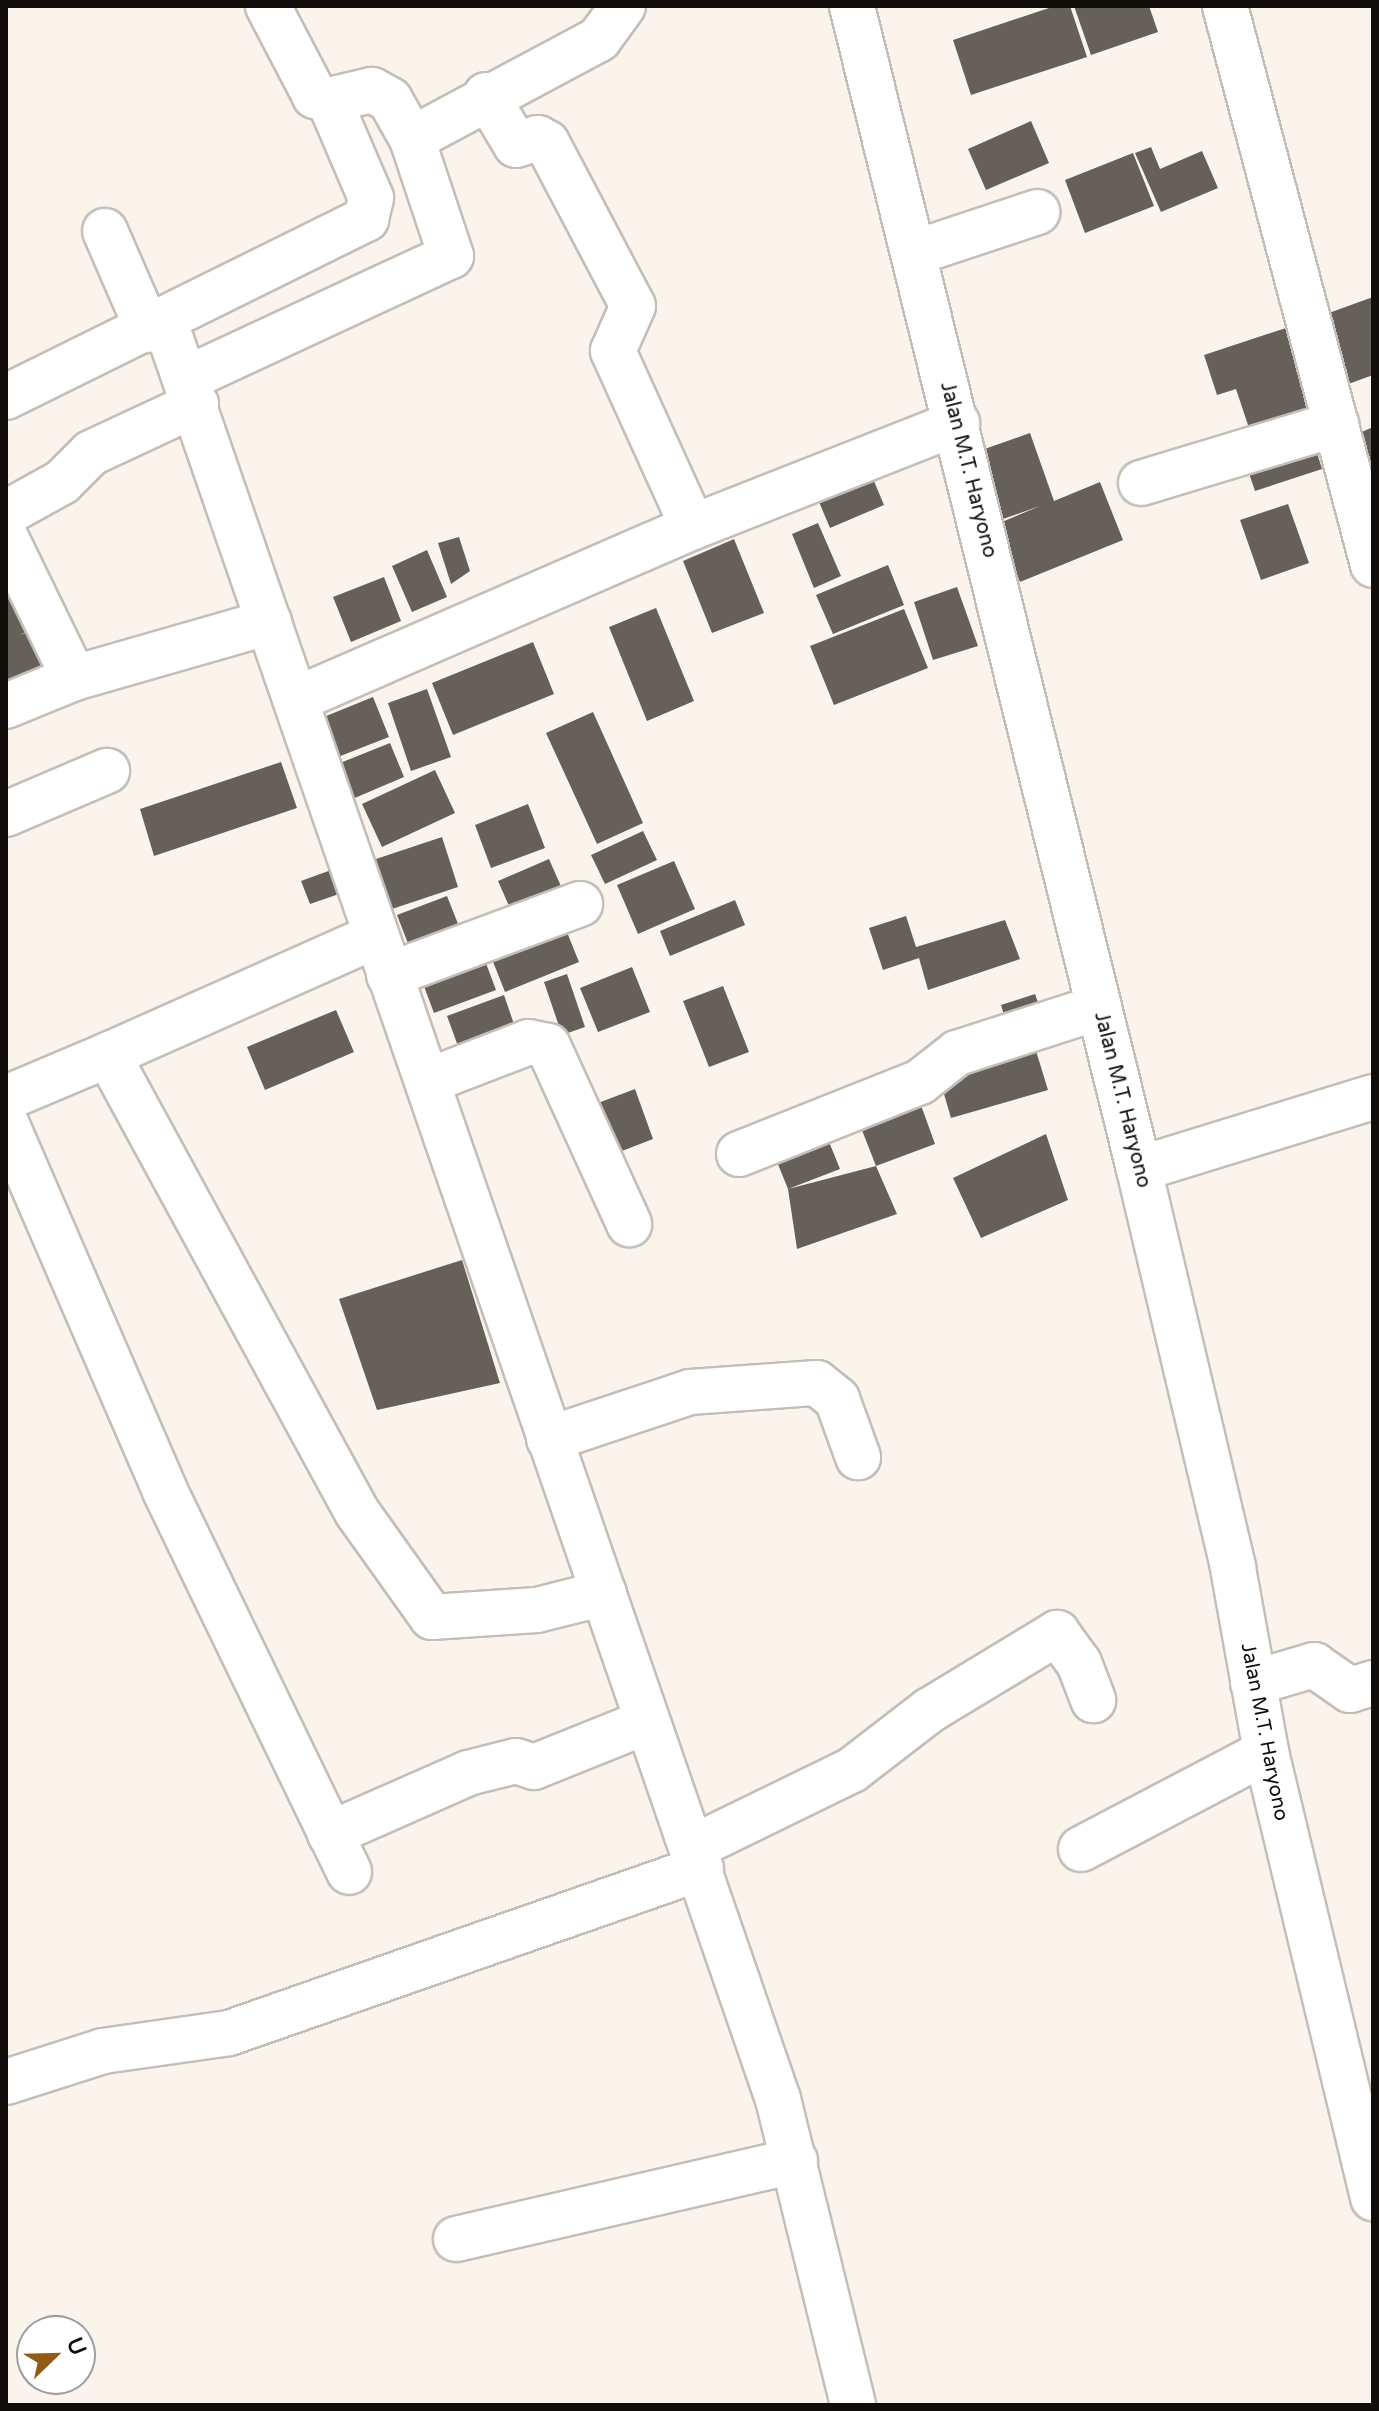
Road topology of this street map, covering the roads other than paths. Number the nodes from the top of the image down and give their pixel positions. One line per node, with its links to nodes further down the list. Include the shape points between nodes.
1 (623, 6): 5 (street, via 599,39)
2 (852, 6): 9 (street, Jalan M.T. Haryono)
3 (1225, 6): 14 (street)
4 (295, 54): 6 (street, via 381,93); 10 (street, via 371,198 366,219)
5 (486, 95): 6 (street); 17 (street, via 516,145 538,138 547,143 633,306 613,351)
6 (412, 139): 11 (street, via 451,247 446,263)
7 (1037, 212): 9 (street)
8 (105, 231): 10 (street)
9 (914, 253): 13 (street, Jalan M.T. Haryono)
10 (156, 326): 11 (street); 12 (street)
11 (192, 391): 16 (street, via 91,453 62,482); 19 (street)
12 (6, 397)
13 (957, 423): 17 (street); 27 (street, Jalan M.T. Haryono)
14 (1336, 424): 15 (street); 18 (street)
15 (1141, 483)
16 (6, 518): 20 (street)
17 (693, 527): 21 (street)
18 (1373, 565)
19 (269, 622): 20 (street); 21 (street)
20 (74, 678): 22 (street)
21 (297, 699): 26 (street)
22 (6, 706)
23 (107, 771): 24 (street)
24 (6, 814)
25 (580, 904): 26 (street)
26 (381, 956): 28 (street); 29 (street)
27 (1099, 1007): 33 (street, via 957,1053 920,1082); 34 (street, Jalan M.T. Haryono)
28 (108, 1055): 31 (street); 38 (street, via 304,1417 417,1601 432,1617 449,1619 537,1610)
29 (428, 1081): 35 (street, via 529,1042 548,1046); 36 (street)
30 (1373, 1097): 34 (street)
31 (6, 1098)
32 (6, 1123): 44 (street, via 165,1491)
33 (739, 1154)
34 (1139, 1169): 39 (street, Jalan M.T. Haryono)
35 (629, 1224)
36 (549, 1439): 37 (street, via 690,1392 817,1383 837,1399); 38 (street)
37 (858, 1457)
38 (604, 1593): 42 (street)
39 (1253, 1683): 40 (street, via 1314,1665 1350,1690); 43 (street, Jalan M.T. Haryono)
40 (1373, 1683)
41 (1093, 1700): 46 (street, via 1079,1663 1057,1633 943,1701 852,1770)
42 (646, 1722): 44 (street, via 534,1767 516,1761 468,1773); 46 (street)
43 (1266, 1752): 45 (street); 50 (street, Jalan M.T. Haryono)
44 (330, 1834): 47 (street)
45 (1081, 1849)
46 (697, 1857): 48 (street, via 229,2033 103,2051); 49 (street)
47 (349, 1872)
48 (6, 2082)
49 (795, 2161): 51 (street); 52 (street)
50 (1373, 2198)
51 (456, 2239)
52 (853, 2405)

